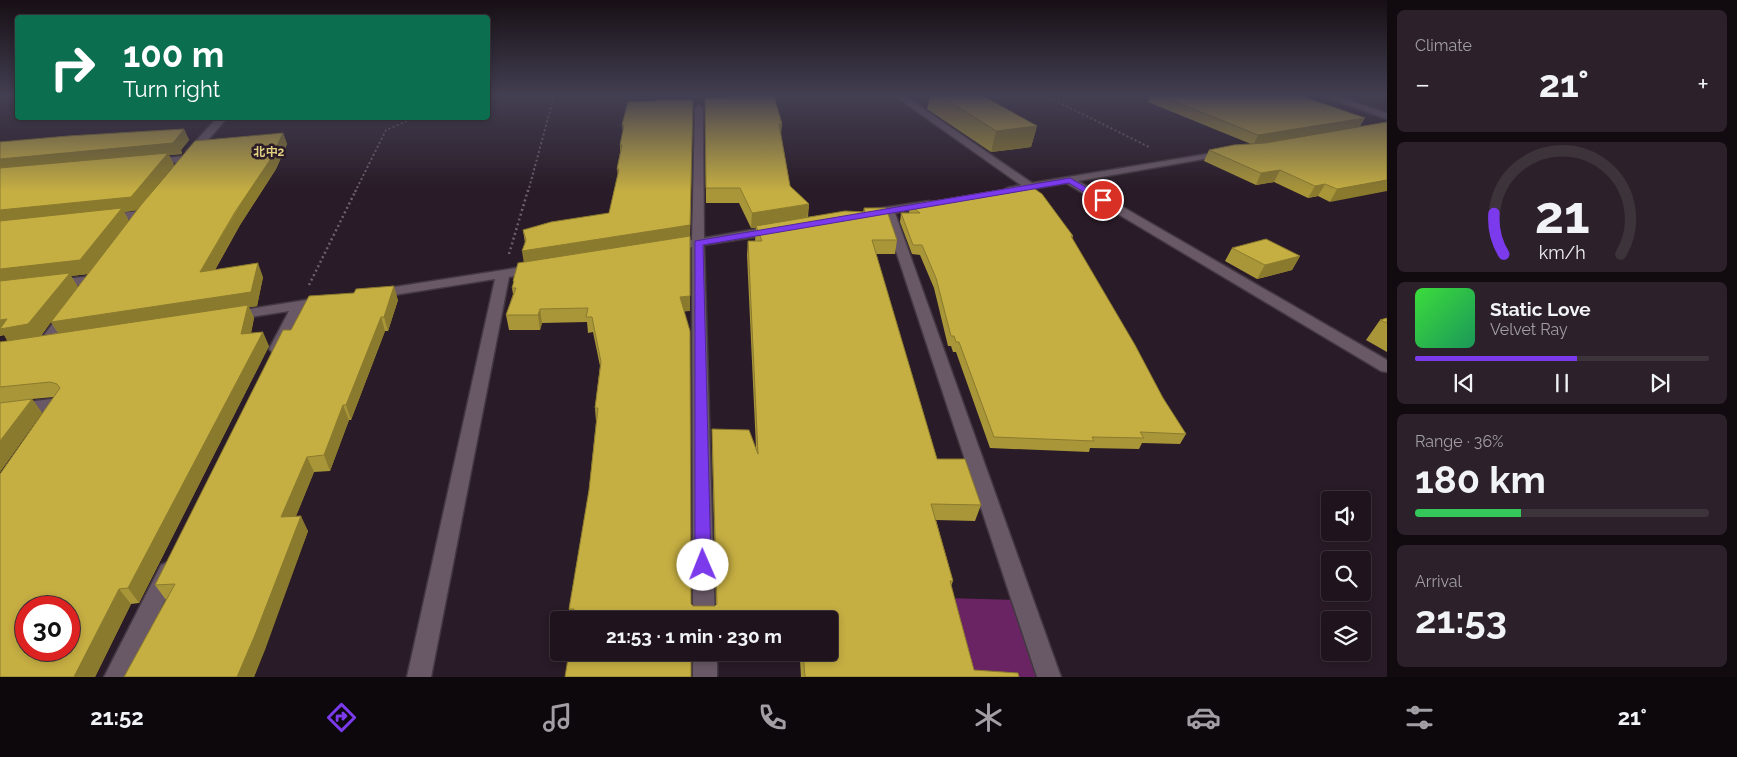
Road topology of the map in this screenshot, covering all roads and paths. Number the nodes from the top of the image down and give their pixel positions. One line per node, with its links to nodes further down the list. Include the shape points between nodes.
1 (214, 128): 8 (street)
2 (392, 128): 28 (path, via 386,130)
3 (546, 128): 24 (path)
4 (699, 128): 21 (street)
5 (945, 128): 13 (street)
6 (1110, 128): 9 (path)
7 (1242, 151): 9 (street)
8 (186, 160): 10 (street); 11 (street)
9 (1175, 160): 12 (street)
10 (137, 164)
11 (175, 173)
12 (1070, 181): 13 (street); 31 (street)
13 (1031, 187): 14 (street)
14 (1002, 192)
15 (945, 201): 16 (street)
16 (888, 211): 17 (street); 41 (street)
17 (860, 216)
18 (94, 220): 19 (street, via 144,212)
19 (131, 229)
20 (784, 229): 21 (street)
21 (698, 243): 22 (street); 36 (street)
22 (659, 249)
23 (552, 266): 24 (street)
24 (503, 274): 26 (street); 39 (street)
25 (37, 286): 30 (street, via 95,276 38,346)
26 (367, 295)
27 (338, 299): 28 (street)
28 (299, 305): 29 (street); 32 (street)
29 (220, 318)
30 (62, 342)
31 (1387, 366)
32 (268, 367)
33 (0, 411): 34 (street, via 60,404)
34 (44, 427)
35 (177, 553): 38 (street)
36 (704, 611)
37 (705, 661): 40 (street)
38 (116, 677)
39 (419, 677)
40 (705, 677)
41 (1048, 677)

